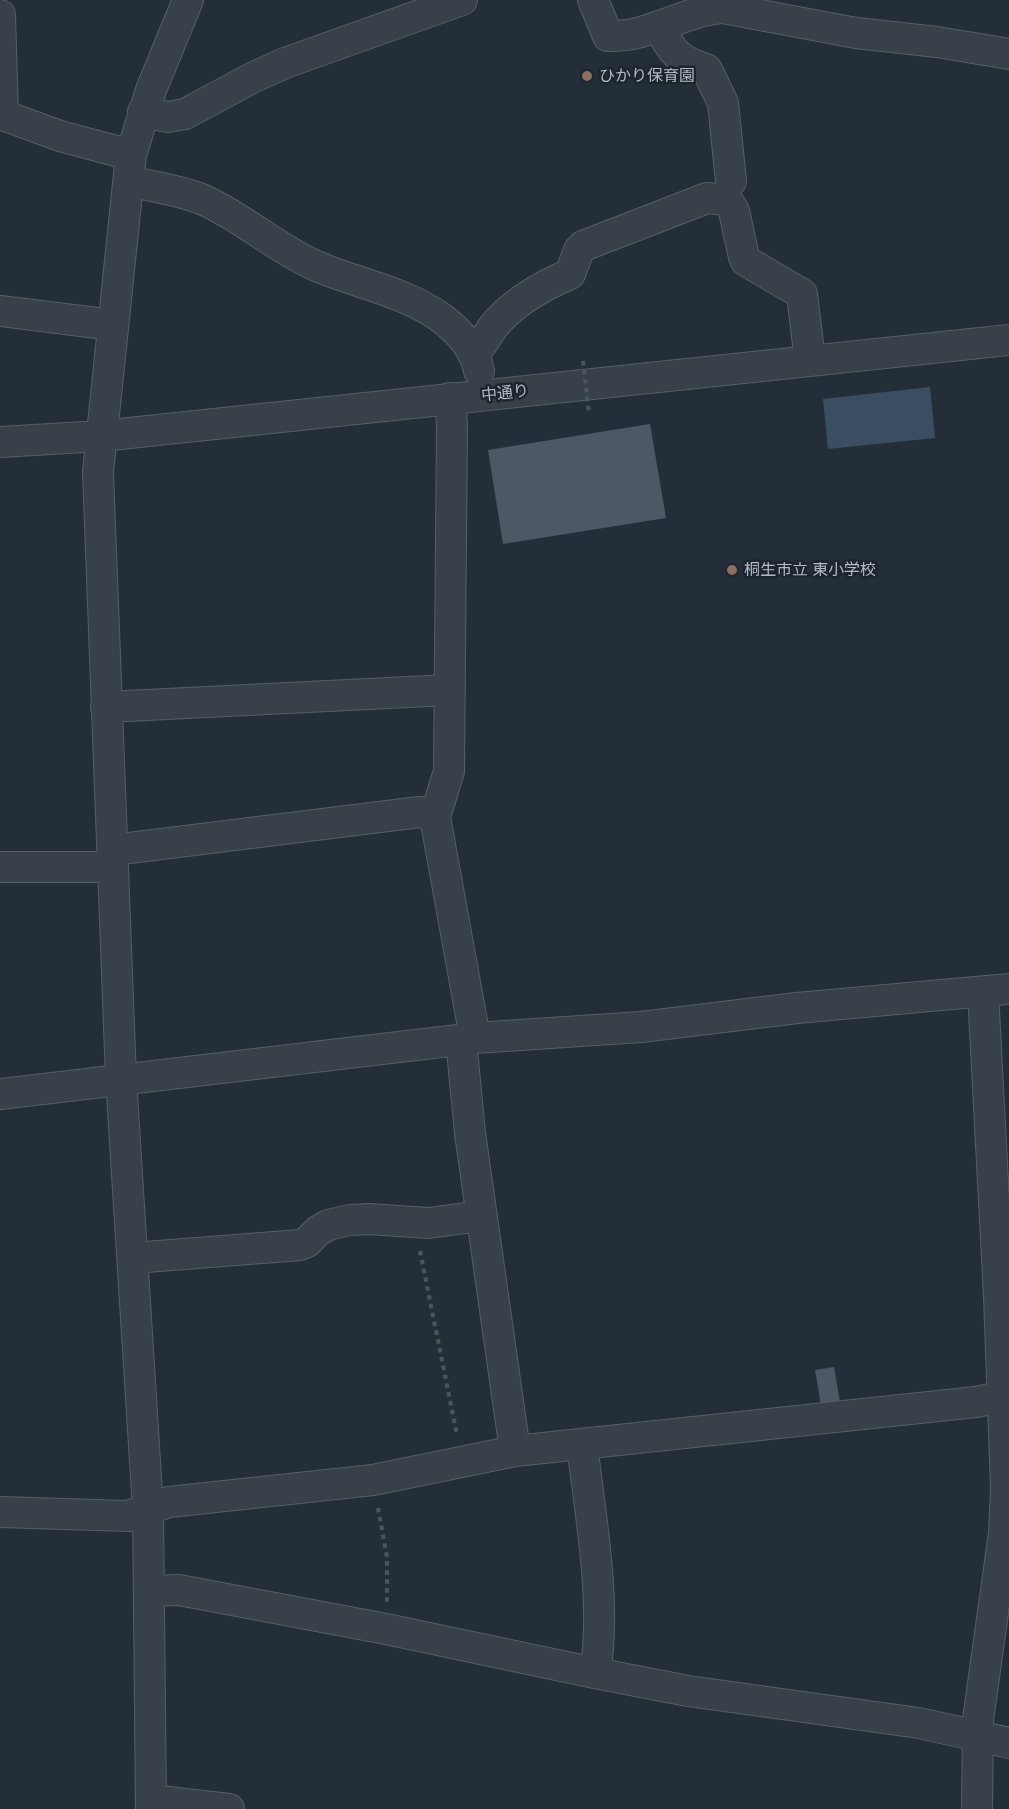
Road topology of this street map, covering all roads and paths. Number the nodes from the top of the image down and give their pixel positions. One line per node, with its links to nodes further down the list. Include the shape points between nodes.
1 (188, 0): 7 (street)
2 (462, 0): 7 (street, via 285,63 185,114 168,117)
3 (593, 0): 5 (street, via 608,36)
4 (0, 15): 8 (street)
5 (658, 26): 6 (street, via 707,9 723,8 856,33); 10 (street, via 681,60 708,72 723,103)
6 (1009, 54)
7 (143, 112): 9 (street)
8 (2, 114): 9 (street)
9 (130, 168): 12 (street); 14 (street, via 202,199 312,264 430,310 454,328)
10 (731, 182)
11 (0, 311): 12 (street)
12 (113, 325): 20 (street)
13 (1009, 340): 16 (street, 中通り)
14 (474, 354): 16 (street, via 510,310 537,290 570,274 583,246 707,198 727,201 734,211 746,261 802,294); 17 (street)
15 (583, 361): 19 (path, bridge)
16 (810, 361): 17 (street, 中通り)
17 (482, 395): 18 (street, 中通り)
18 (450, 399): 20 (street, 中通り); 22 (street)
19 (589, 414)
20 (101, 436): 21 (street, 中通り); 23 (street, via 98,500)
21 (0, 442)
22 (448, 690): 23 (street); 24 (street, via 449,771)
23 (106, 707): 25 (street)
24 (435, 817): 25 (street, via 420,812); 28 (street)
25 (113, 858): 26 (street); 29 (street)
26 (0, 867)
27 (996, 991): 28 (street, via 797,1008 641,1027); 34 (street, via 999,1296)
28 (468, 1039): 29 (street); 31 (street, via 470,1133)
29 (121, 1079): 30 (street); 33 (street)
30 (0, 1094)
31 (481, 1216): 32 (street); 36 (street)
32 (414, 1222): 33 (street, via 350,1220 318,1230 300,1245); 37 (path)
33 (133, 1258): 39 (street)
34 (1005, 1396): 35 (street); 44 (street, via 1005,1517)
35 (582, 1444): 36 (street); 43 (street, via 598,1600)
36 (515, 1451): 37 (street)
37 (463, 1462): 38 (street)
38 (374, 1480): 39 (street, via 169,1503); 42 (path, via 387,1557)
39 (148, 1509): 40 (street, via 118,1517); 41 (street)
40 (0, 1512)
41 (149, 1592): 42 (street, via 179,1590); 46 (street)
42 (386, 1629): 43 (street)
43 (595, 1673): 44 (street)
44 (977, 1735): 45 (street); 48 (street)
45 (1009, 1743)
46 (151, 1804): 47 (street)
47 (229, 1809)
48 (977, 1809)

